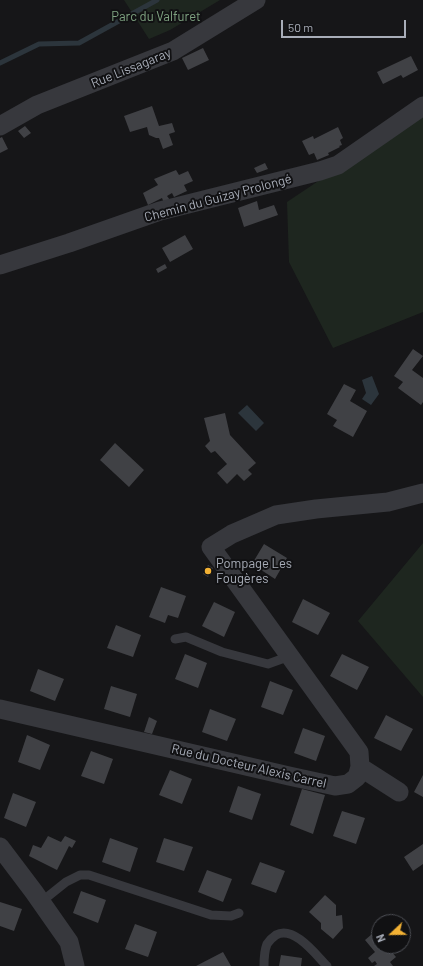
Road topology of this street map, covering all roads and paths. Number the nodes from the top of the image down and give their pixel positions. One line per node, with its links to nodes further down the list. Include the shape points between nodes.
1 (256, 0): 3 (street, Rue Lissagaray, via 174,51 37,105)
2 (423, 106): 4 (street, Chemin du Guizay Prolongé, via 338,164 320,172 160,211)
3 (0, 126)
4 (0, 265)
5 (423, 493): 7 (street, via 388,502 276,515 232,534 211,547)
6 (175, 639): 7 (lane, via 186,637 222,652 268,664)
7 (290, 656): 9 (street, via 359,752)
8 (0, 709): 9 (street, Rue du Docteur Alexis Carrel, via 335,786 348,784 357,777)
9 (360, 767): 10 (street)
10 (398, 792)
11 (0, 847): 12 (street)
12 (41, 902): 13 (lane, via 66,882 80,875 89,875 211,915 231,916); 14 (street, via 69,942)
13 (239, 913)
14 (75, 966)
15 (264, 966): 16 (lane, via 267,944 280,933 299,938)
16 (327, 966)

